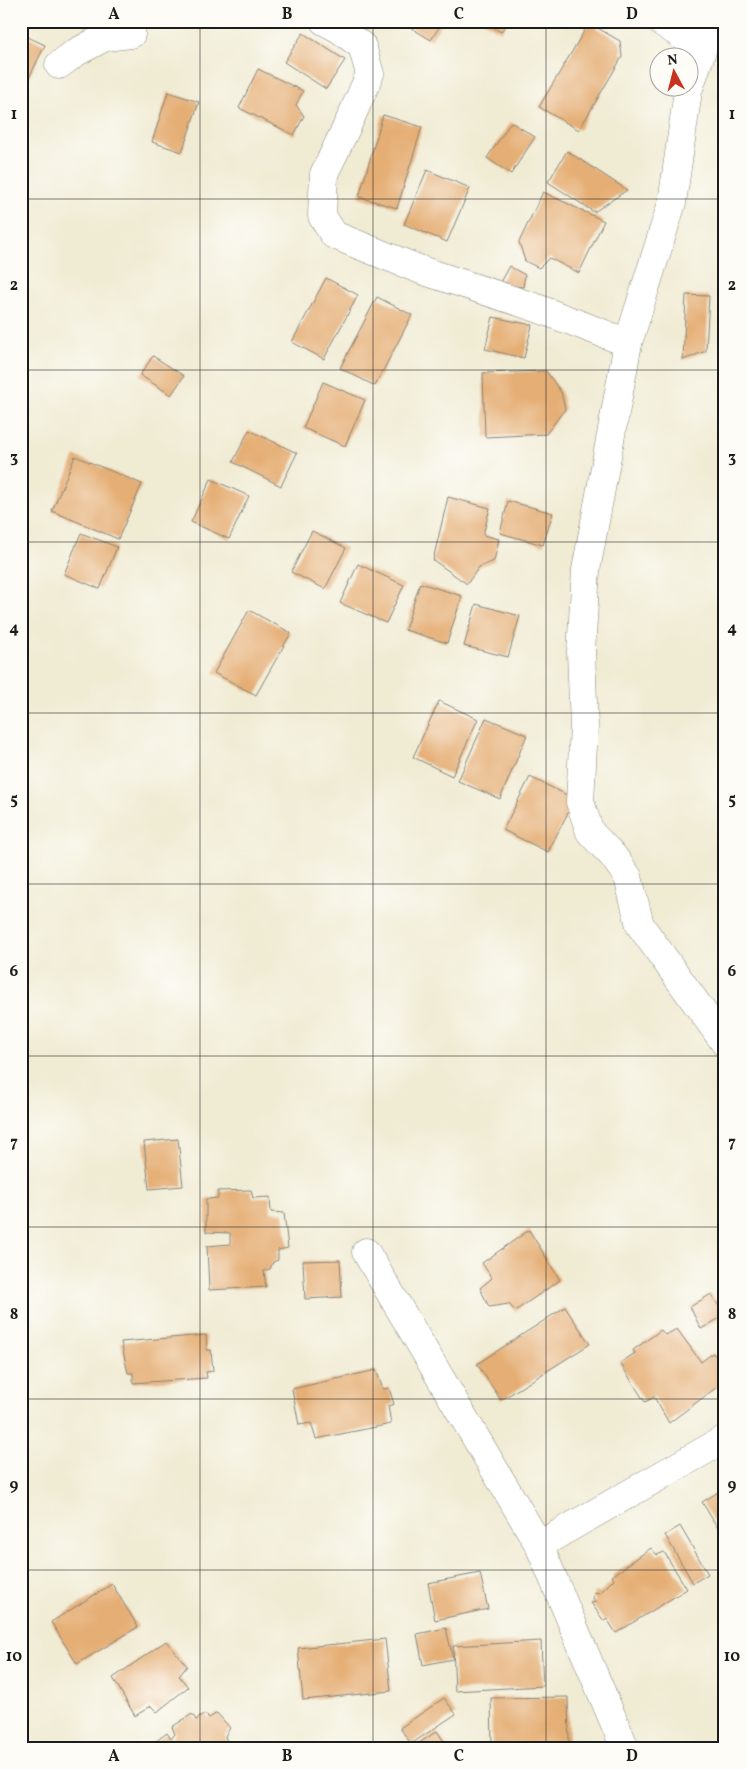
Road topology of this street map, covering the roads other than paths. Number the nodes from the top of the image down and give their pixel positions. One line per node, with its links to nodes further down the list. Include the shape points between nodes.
1 (132, 21): 6 (street, via 131,34 105,37)
2 (324, 21): 7 (street, via 362,46 370,74 324,174 322,216 334,235 421,270 537,308)
3 (660, 21): 5 (street)
4 (716, 21): 5 (street)
5 (702, 49): 7 (street, via 688,91 672,203)
6 (59, 65)
7 (628, 343): 8 (street, via 586,570 581,652 584,727 580,802 590,832 628,878 640,924)
8 (725, 1042)
9 (366, 1252): 11 (street)
10 (725, 1439): 11 (street)
11 (539, 1545): 12 (street)
12 (625, 1748)

